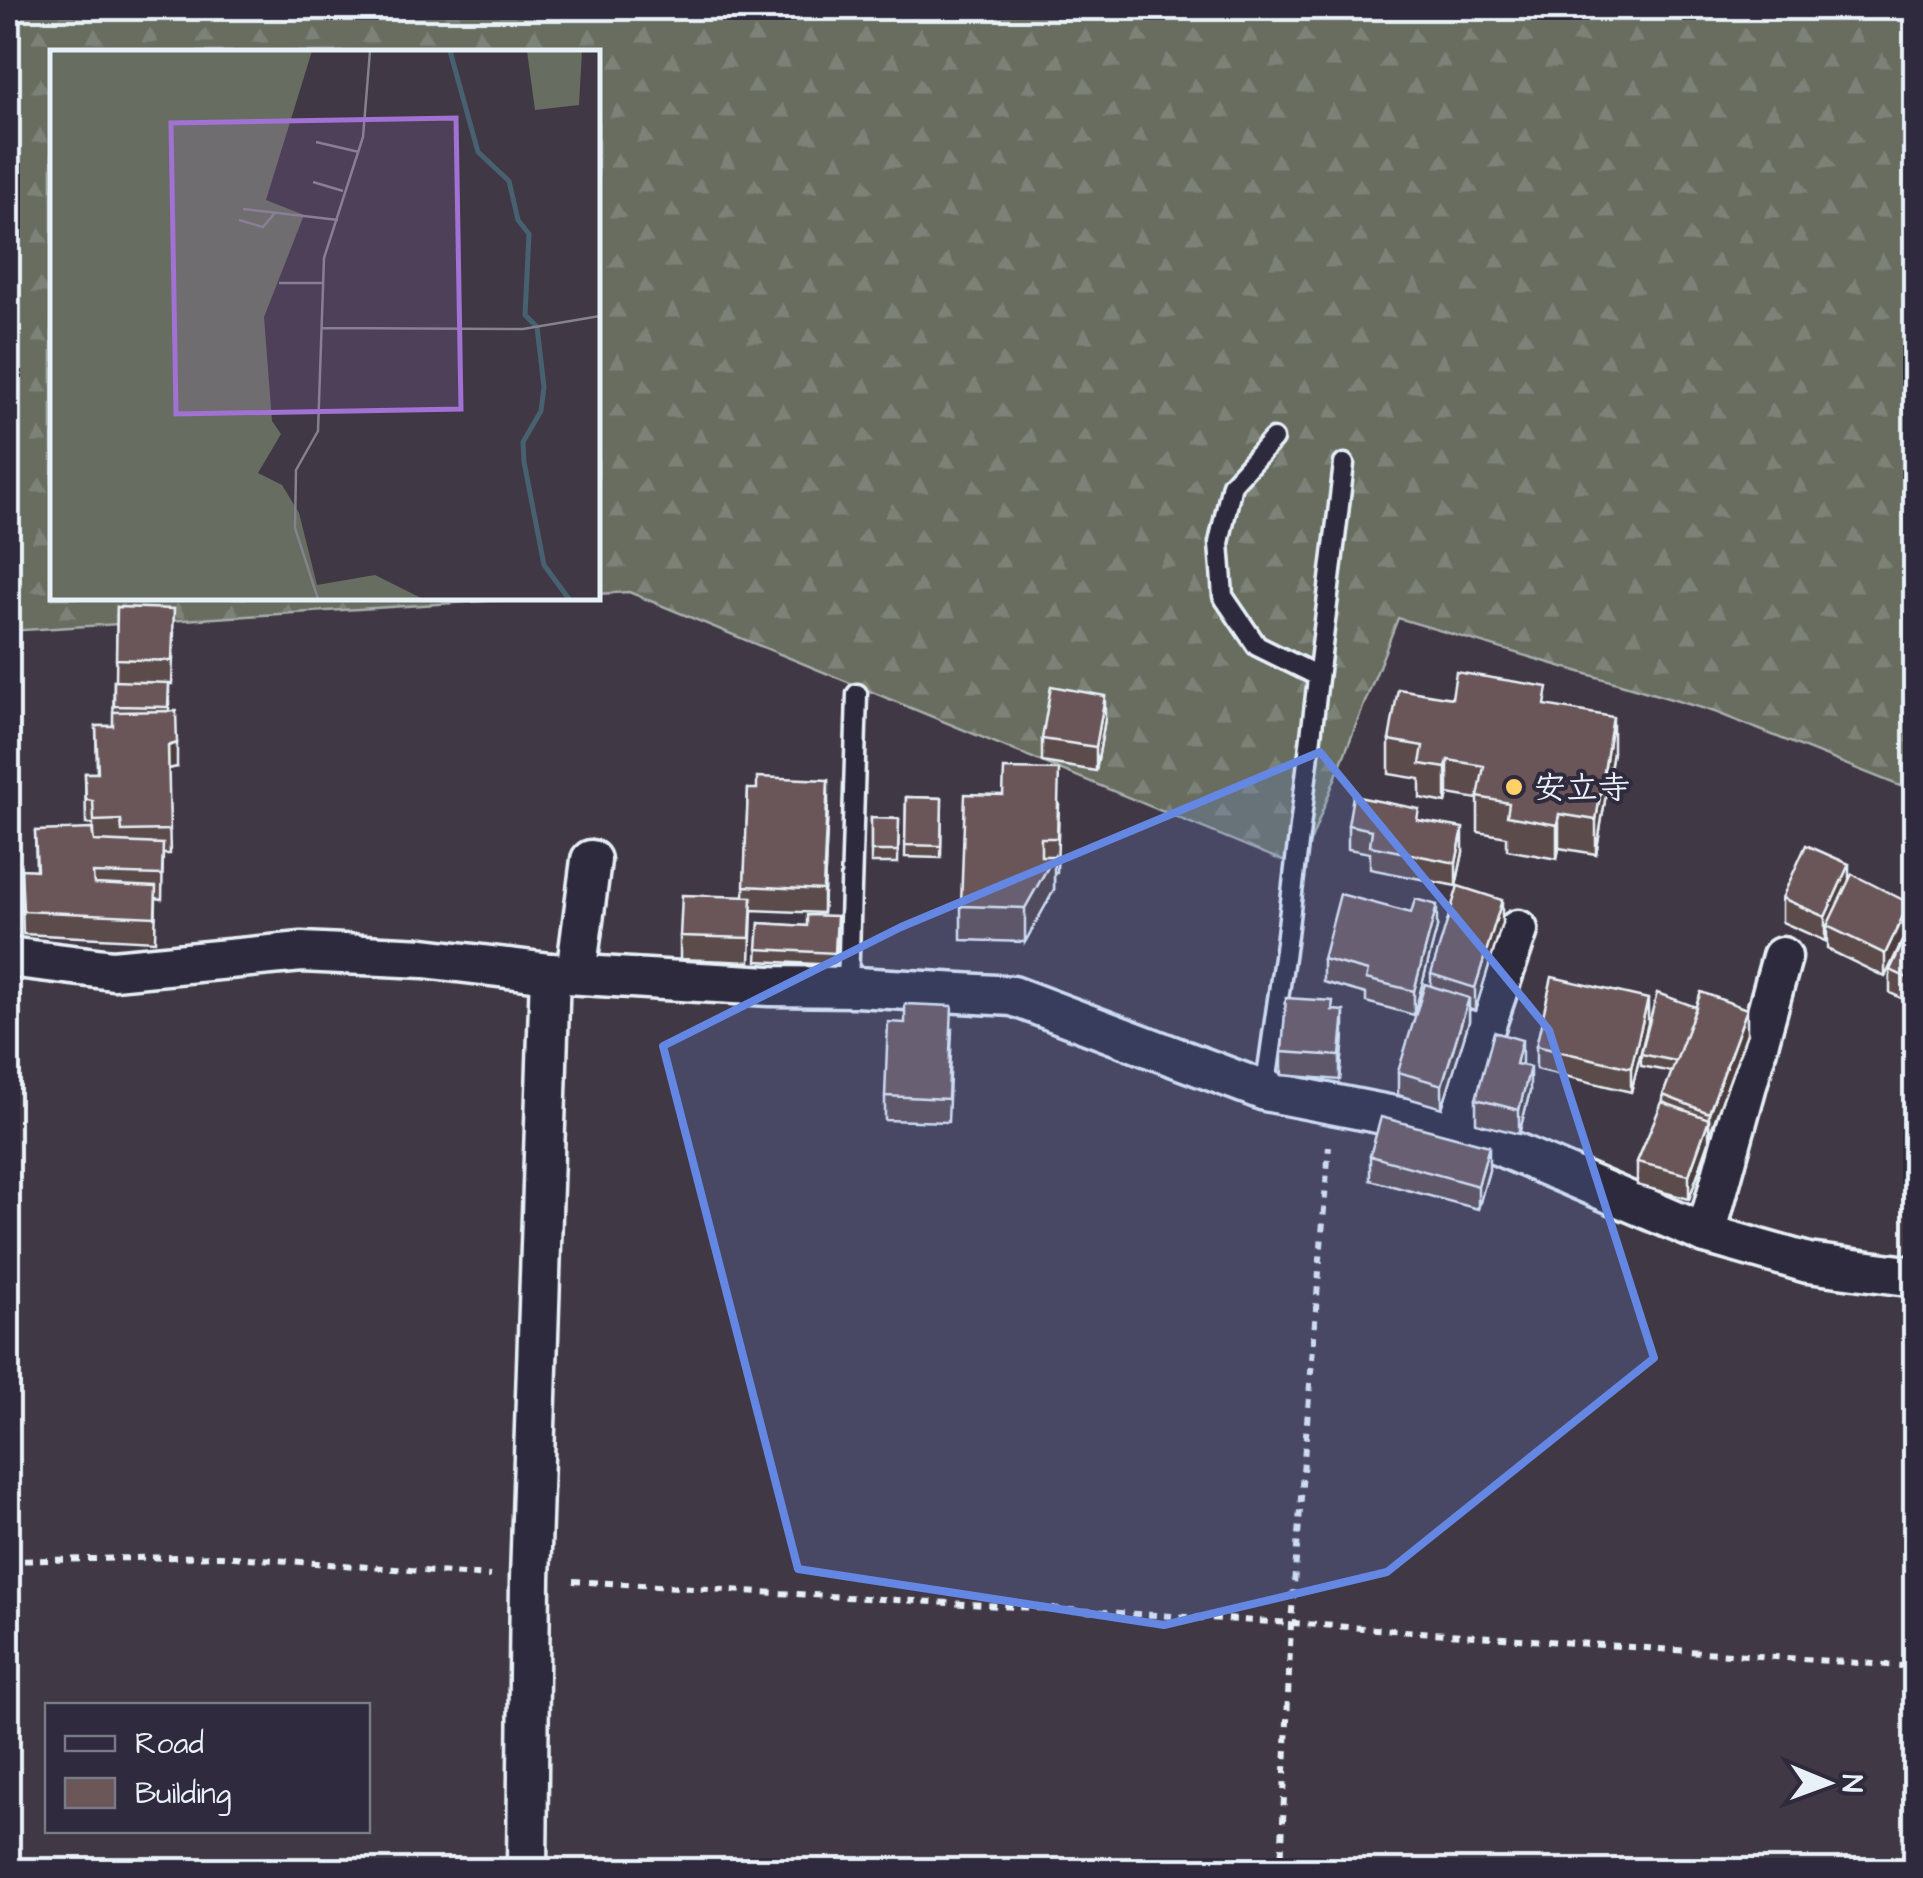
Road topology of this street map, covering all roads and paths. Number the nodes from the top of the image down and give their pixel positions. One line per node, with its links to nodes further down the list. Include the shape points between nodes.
1 (1272, 439): 3 (lane, via 1232,484 1219,543 1223,596 1257,646)
2 (1344, 464): 3 (lane)
3 (1318, 676): 11 (lane)
4 (857, 694): 10 (lane)
5 (591, 860): 9 (street)
6 (1518, 930): 13 (street)
7 (1782, 956): 14 (street)
8 (8, 958): 9 (street, via 112,970 302,952)
9 (563, 974): 10 (street); 17 (street)
10 (848, 986): 11 (street, via 1012,996)
11 (1265, 1091): 12 (street)
12 (1332, 1105): 13 (street); 18 (path)
13 (1451, 1128): 14 (street)
14 (1706, 1234): 15 (street, via 1808,1263)
15 (1916, 1278)
16 (8, 1561): 17 (path, via 221,1556)
17 (530, 1579): 18 (path); 20 (street)
18 (1290, 1623): 19 (path); 21 (path)
19 (1916, 1667)
20 (527, 1870)
21 (1281, 1870)

